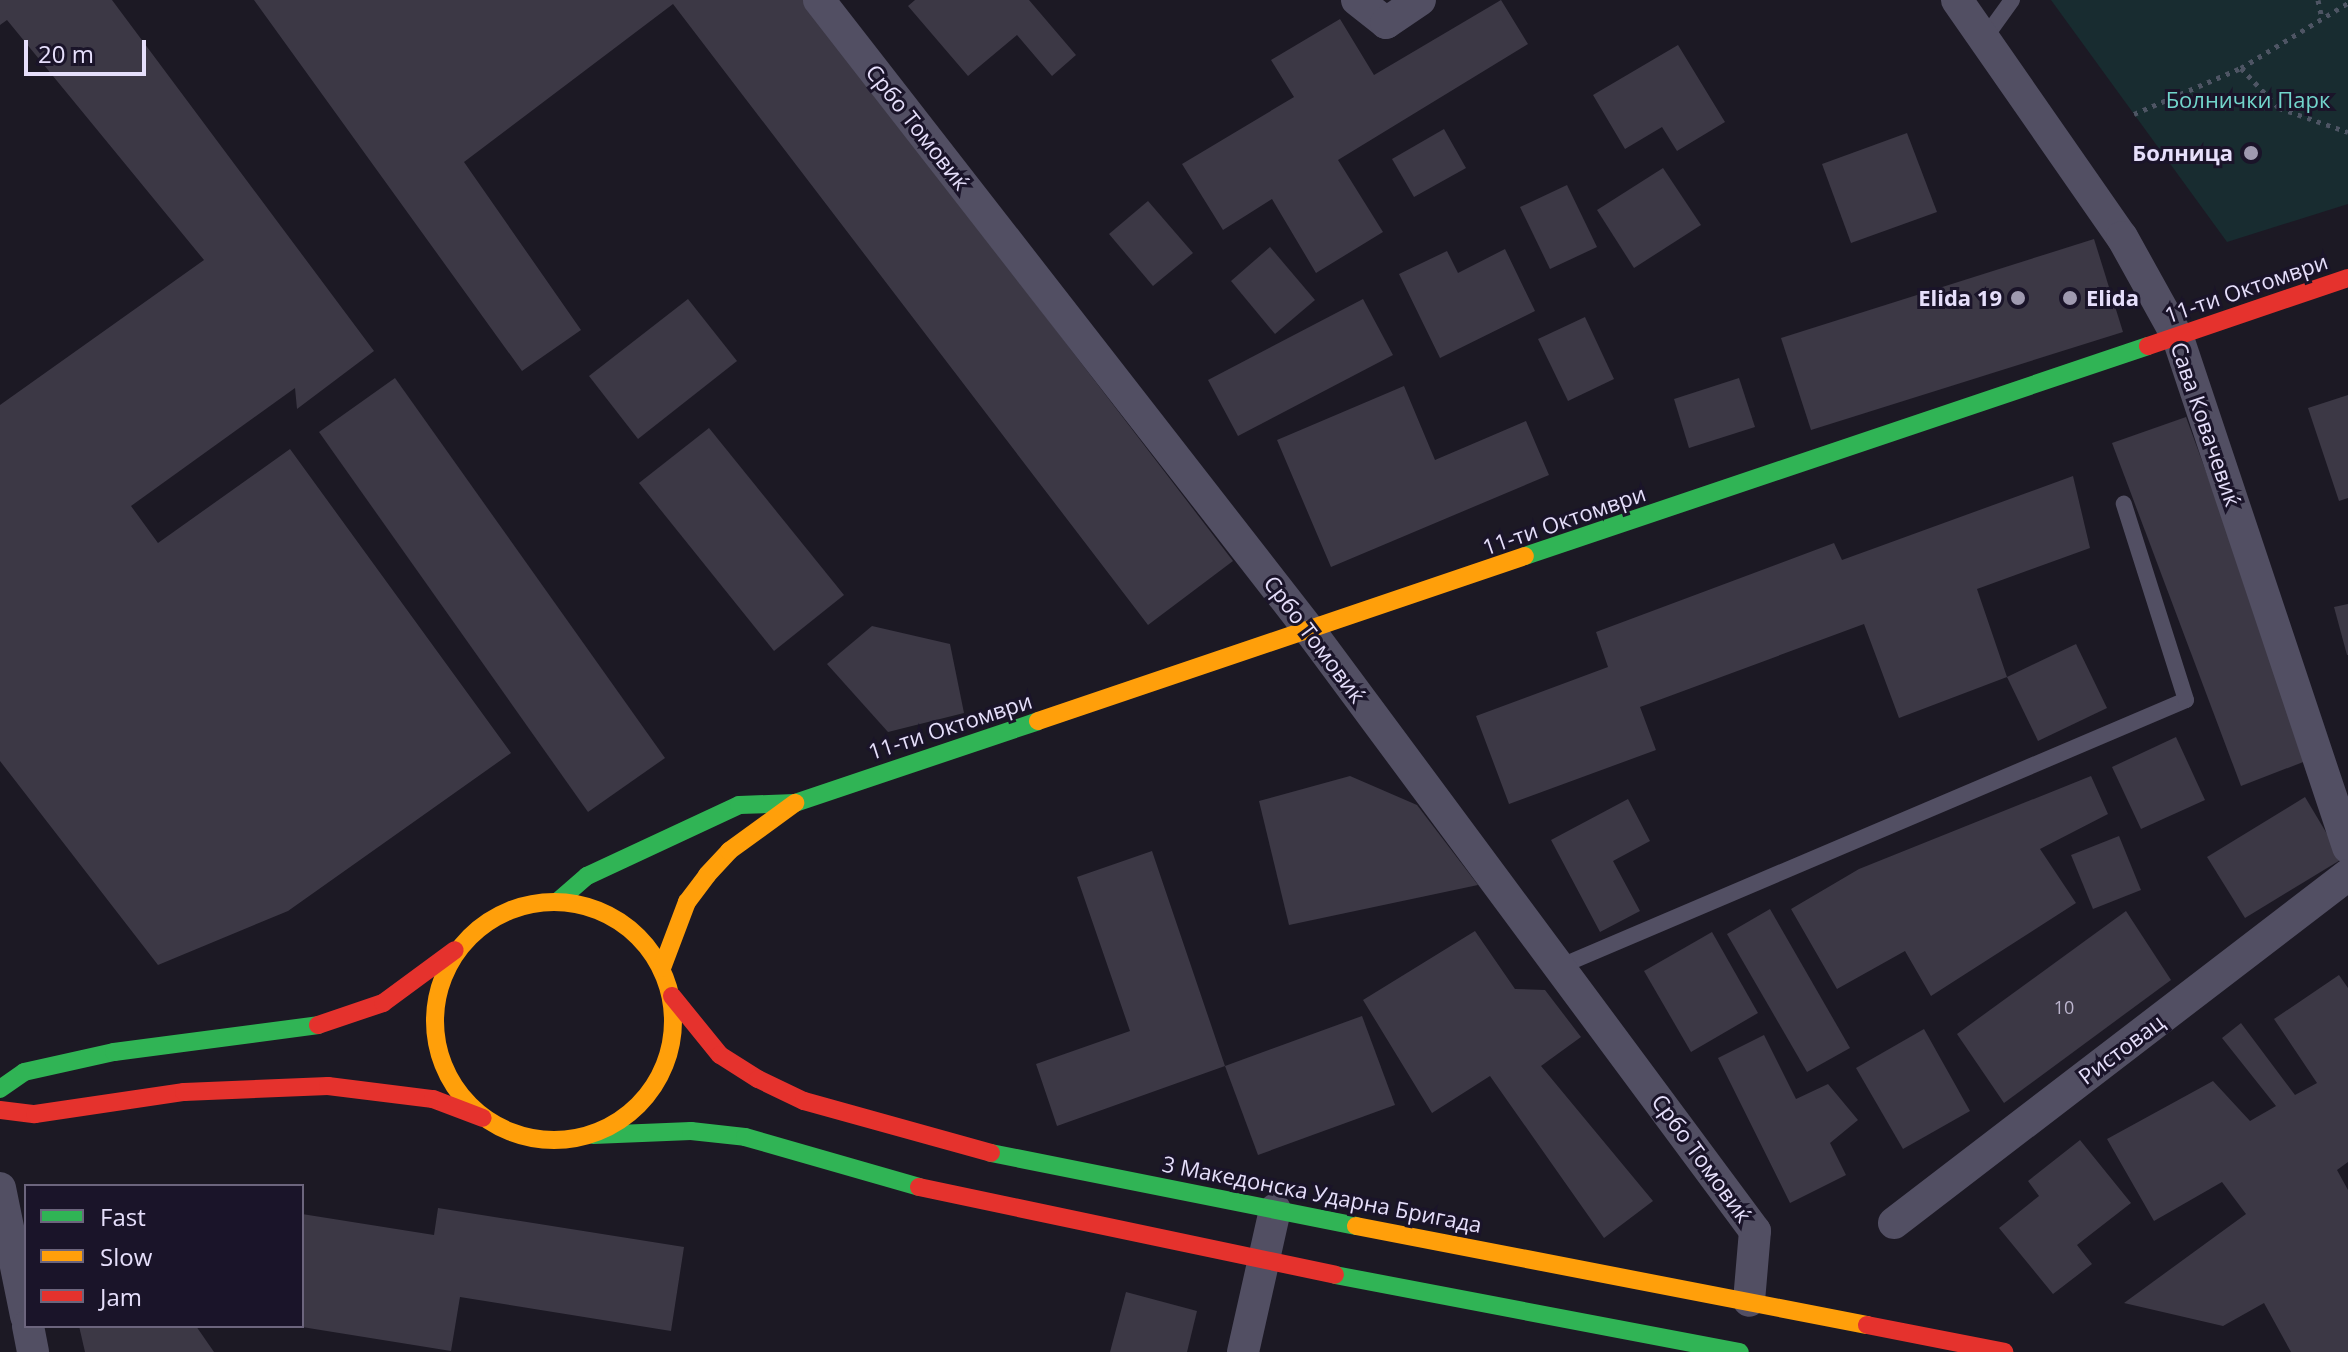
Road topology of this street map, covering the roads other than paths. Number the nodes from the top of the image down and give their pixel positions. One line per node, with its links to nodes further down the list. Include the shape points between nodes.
1 (1357, 0): 2 (street, via 1386,23)
2 (1420, 0)
3 (1957, 0): 6 (street, Сава Ковачевиќ)
4 (2012, 0): 6 (lane)
5 (831, 5): 10 (street, Србо Томовиќ)
6 (1984, 39): 8 (street, Сава Ковачевиќ, via 2122,237)
7 (2348, 278): 8 (main road, 11-ти Октомври)
8 (2178, 338): 10 (main road, 11-ти Октомври); 12 (street, Сава Ковачевиќ)
9 (2124, 504): 16 (lane, via 2186,700)
10 (1310, 631): 11 (main road, 11-ти Октомври); 16 (street, Србо Томовиќ)
11 (795, 803): 14 (main road, via 739,805 587,876); 17 (main road, via 729,851 707,875 687,902)
12 (2348, 847)
13 (2348, 875): 25 (street, Ристовац)
14 (557, 902): 15 (main road, via 507,911); 17 (main road, via 589,906 619,920 644,941)
15 (466, 940): 19 (main road, via 424,977 383,1003 338,1022 114,1052 24,1072); 21 (main road, via 439,990 437,1047 462,1098)
16 (1561, 966): 27 (street, Србо Томовиќ, via 1755,1231)
17 (662, 968): 18 (main road)
18 (672, 996): 22 (main road, via 670,1053 659,1080 642,1104); 24 (main road, 3 Македонска Ударна Бригада, via 720,1055 804,1101 916,1136)
19 (0, 1089)
20 (0, 1110): 21 (main road, via 35,1114 184,1092 328,1086 433,1099)
21 (483, 1118): 22 (main road, via 537,1139)
22 (593, 1135): 26 (main road, via 691,1131 745,1137 939,1193)
23 (0, 1188): 28 (street)
24 (1275, 1210): 26 (street); 27 (main road, 3 Македонска Ударна Бригада)
25 (1894, 1223)
26 (1265, 1263): 31 (street); 32 (main road)
27 (1749, 1301): 33 (main road, 3 Македонска Ударна Бригада)
28 (24, 1306)
29 (28, 1328): 30 (street)
30 (33, 1352)
31 (1243, 1352)
32 (1740, 1352)
33 (2004, 1352)

